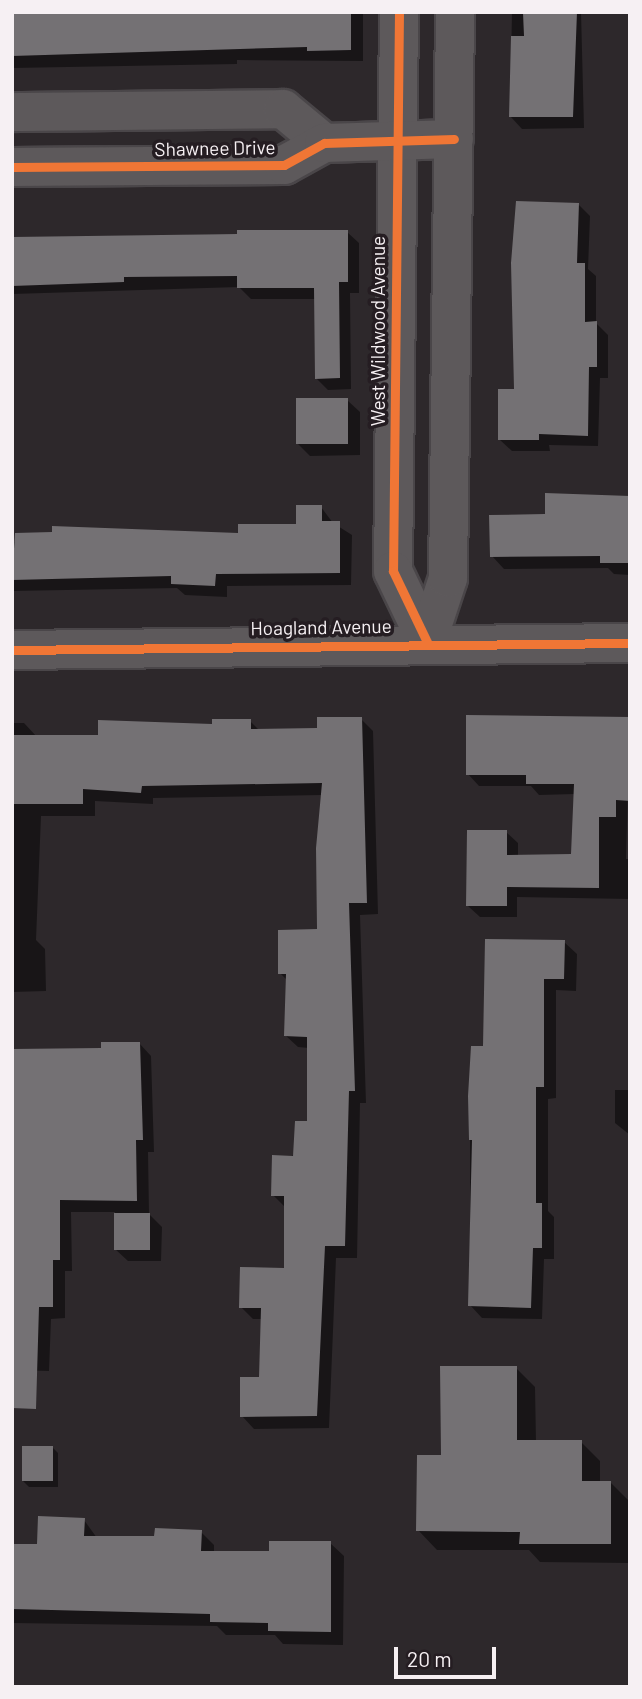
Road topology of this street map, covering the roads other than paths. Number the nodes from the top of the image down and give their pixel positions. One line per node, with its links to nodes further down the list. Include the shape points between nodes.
1 (398, 12): 4 (street, West Wildwood Avenue)
2 (455, 12): 5 (street)
3 (16, 112): 6 (street, Shawnee Drive, via 283,109); 7 (street)
4 (396, 139): 5 (street, Shawnee Drive); 6 (street, Shawnee Drive); 8 (street, West Wildwood Avenue, via 393,570)
5 (454, 139): 8 (street, via 448,578)
6 (324, 143): 7 (street, Shawnee Drive, via 284,165)
7 (16, 167)
8 (427, 642): 9 (street, Hoagland Avenue); 10 (street, Hoagland Avenue)
9 (630, 643)
10 (12, 650)

